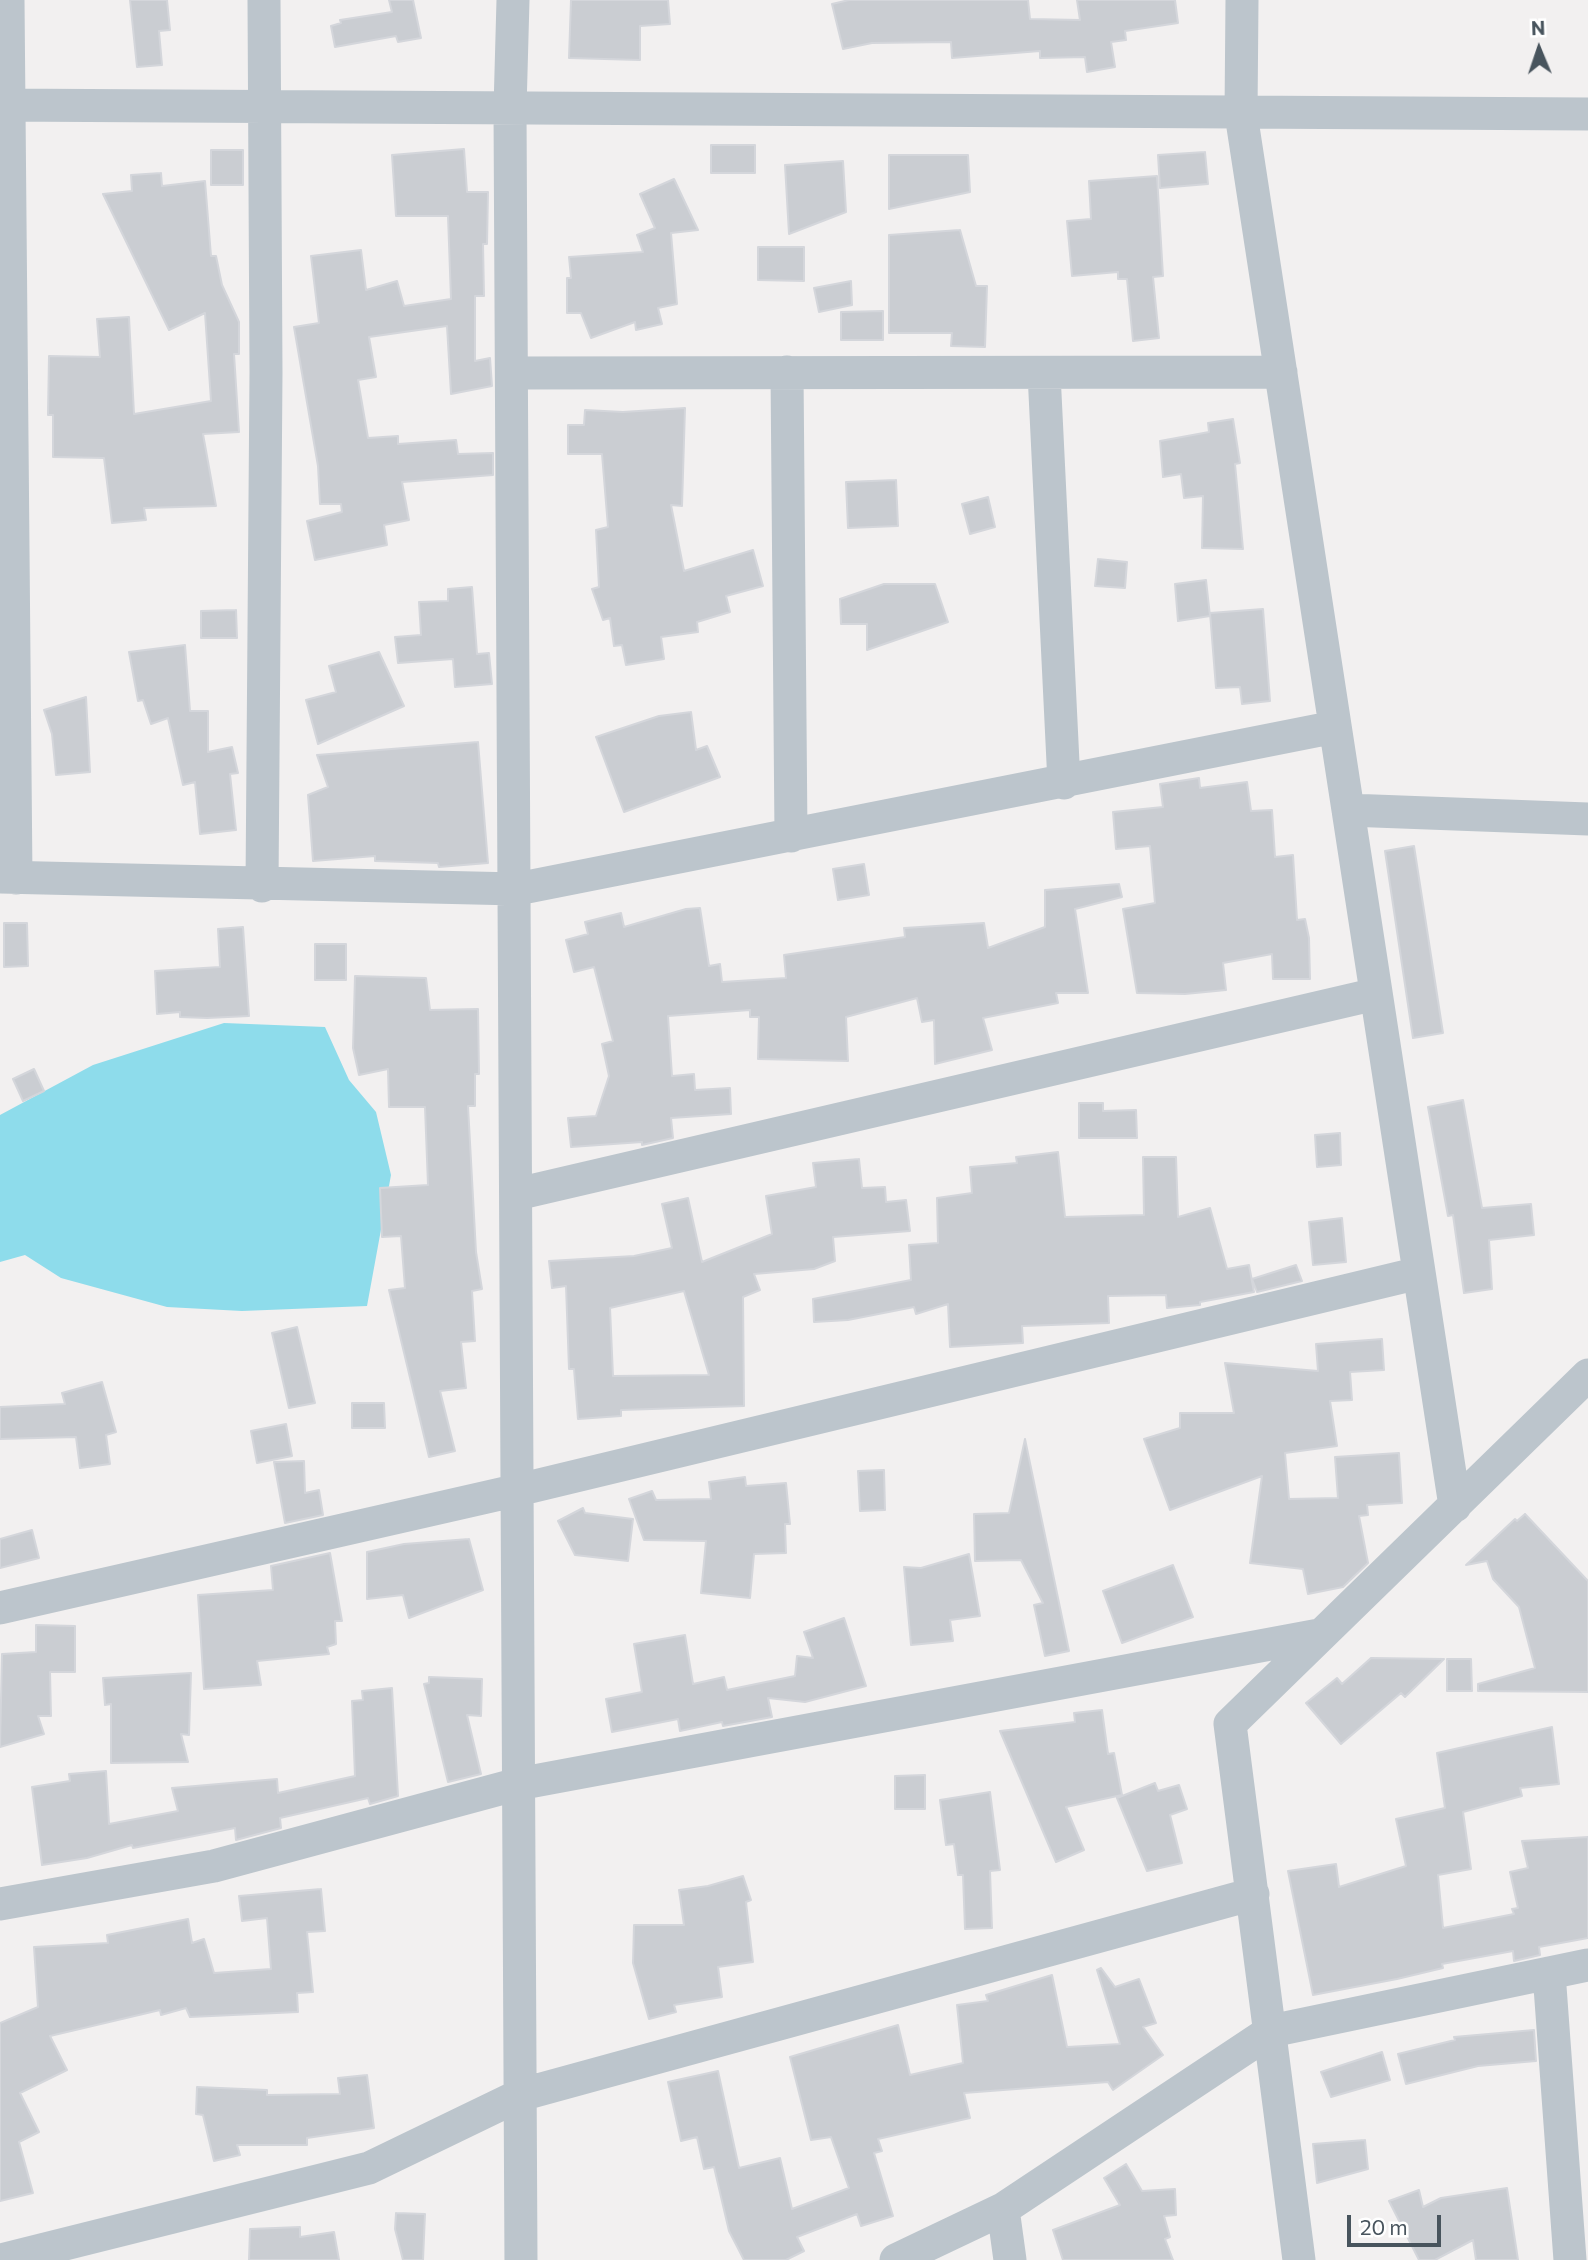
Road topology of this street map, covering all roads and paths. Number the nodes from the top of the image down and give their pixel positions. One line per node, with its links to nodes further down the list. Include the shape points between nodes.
1 (8, 0): 5 (street)
2 (264, 0): 6 (street)
3 (513, 0): 7 (street)
4 (1242, 0): 8 (street)
5 (5, 105): 6 (street); 19 (street)
6 (265, 107): 7 (street); 20 (street)
7 (510, 109): 8 (street); 12 (street)
8 (1241, 114): 9 (street); 11 (street)
9 (1588, 114)
10 (787, 372): 12 (street); 13 (street); 18 (street)
11 (1281, 372): 13 (street); 14 (street)
12 (512, 373): 21 (street)
13 (1044, 373): 15 (street)
14 (1335, 727): 15 (street); 16 (street)
15 (1063, 782): 18 (street)
16 (1348, 810): 17 (street); 22 (street)
17 (1588, 819)
18 (791, 836): 21 (street)
19 (8, 878): 20 (street)
20 (262, 886): 21 (street)
21 (517, 889): 23 (street)
22 (1376, 993): 23 (street); 24 (street)
23 (517, 1194): 26 (street)
24 (1419, 1273): 26 (street); 27 (street)
25 (1588, 1375): 27 (street)
26 (518, 1490): 28 (street); 30 (street)
27 (1455, 1506): 29 (street)
28 (0, 1608)
29 (1319, 1634): 30 (street); 31 (street, via 1230,1724)
30 (518, 1784): 32 (street, via 214,1866); 36 (street)
31 (1253, 1894): 35 (street); 36 (street)
32 (0, 1904)
33 (1588, 1965): 34 (street)
34 (1549, 1973): 35 (street); 43 (street)
35 (1271, 2031): 37 (street); 42 (street)
36 (520, 2095): 38 (street, via 369,2168); 39 (street)
37 (1003, 2209): 40 (street); 41 (street)
38 (1, 2260)
39 (521, 2260)
40 (896, 2260)
41 (1010, 2260)
42 (1299, 2260)
43 (1570, 2260)

